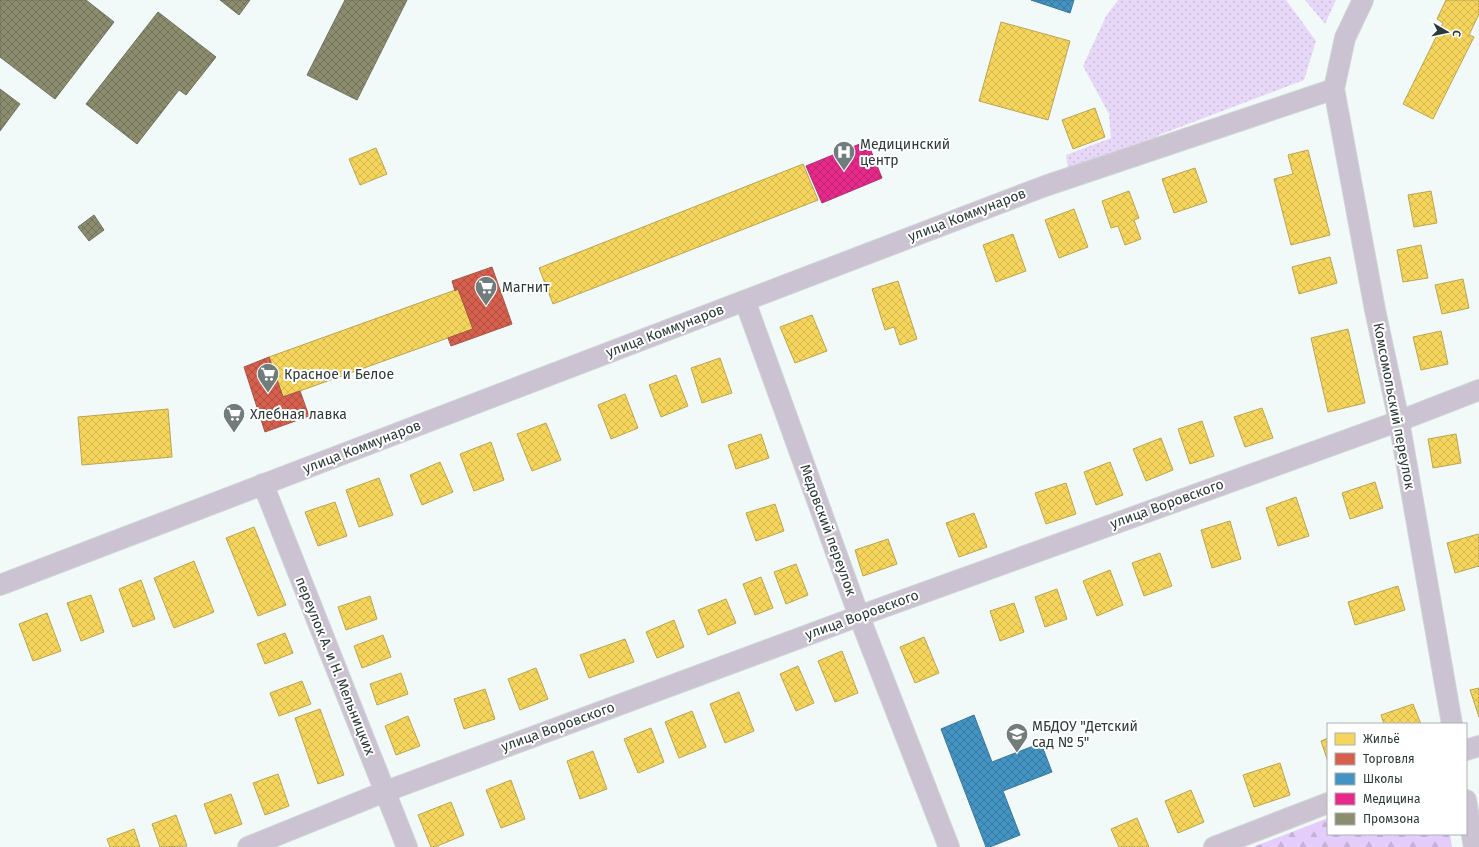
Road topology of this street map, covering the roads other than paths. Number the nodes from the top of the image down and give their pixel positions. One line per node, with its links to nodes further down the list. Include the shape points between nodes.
1 (1363, 0): 2 (street, via 1345,38)
2 (1334, 89): 3 (street, улица Коммунаров, via 1045,186); 5 (street, Комсомольский переулок, via 1375,310)
3 (745, 301): 6 (street, улица Коммунаров); 8 (street, Медовский переулок)
4 (1479, 390): 5 (street, улица Воровского)
5 (1399, 421): 8 (street, улица Воровского); 9 (street, Комсомольский переулок)
6 (264, 484): 7 (street, улица Коммунаров); 12 (street, переулок А. и Н. Мельницких)
7 (0, 585)
8 (859, 616): 12 (street, улица Воровского); 17 (street, Медовский переулок)
9 (1452, 723)
10 (1479, 746): 11 (street)
11 (1467, 750)
12 (384, 792): 15 (street, улица Воровского); 16 (street, переулок А. и Н. Мельницких)
13 (1327, 803): 18 (street)
14 (1467, 806): 19 (street)
15 (248, 847)
16 (407, 847)
17 (949, 847)
18 (1214, 847)
19 (1474, 847)

